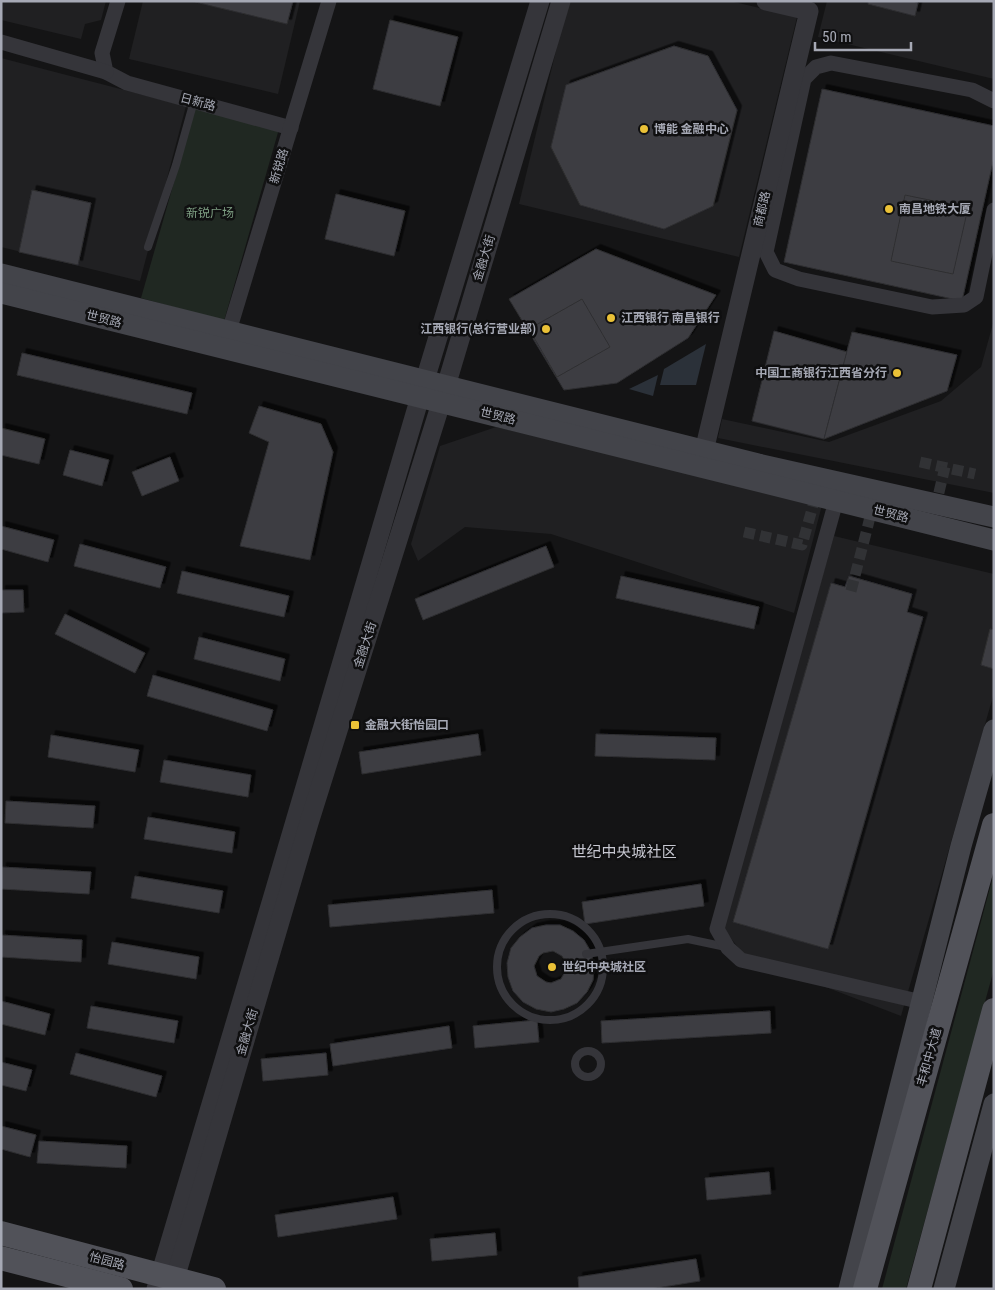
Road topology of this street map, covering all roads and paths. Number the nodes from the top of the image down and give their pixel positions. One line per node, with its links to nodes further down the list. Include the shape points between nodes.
1 (118, 1): 7 (street, via 102,53)
2 (329, 1): 10 (street, 新锐路)
3 (540, 1): 16 (street, 金融大街)
4 (560, 1): 17 (street, 金融大街)
5 (766, 1): 18 (street, 商都路, via 809,11)
6 (1, 42): 7 (street, 日新路)
7 (106, 72): 8 (street, 日新路, via 127,83)
8 (194, 101): 10 (street, 日新路); 12 (lane)
9 (994, 101): 11 (street, via 972,90 831,63 816,67 804,79 766,252 774,270 799,279 932,307 964,305 976,297)
10 (291, 128): 15 (street, 新锐路)
11 (993, 218)
12 (148, 247)
13 (1, 274): 15 (main road, 世贸路)
14 (1, 293): 16 (main road, 世贸路)
15 (229, 331): 16 (main road, 世贸路)
16 (422, 389): 17 (main road, 世贸路); 32 (street, 金融大街)
17 (444, 394): 18 (main road, 世贸路); 19 (main road, 世贸路); 32 (street, 金融大街)
18 (704, 451): 20 (main road, 世贸路)
19 (836, 501): 21 (main road, 世贸路); 24 (street, via 717,929)
20 (994, 517)
21 (994, 540)
22 (994, 730): 27 (main road)
23 (994, 825): 36 (main road, 丰和中大道)
24 (728, 948): 25 (lane, via 688,939); 27 (street, via 741,960)
25 (602, 952): 25 (lane, via 583,924 568,916 551,913 534,916 518,923 498,950 499,986 508,1002 522,1014 540,1020 558,1020 575,1014 590,1003 600,988 604,970); 26 (lane)
26 (586, 954)
27 (922, 1002): 35 (main road)
28 (994, 1010): 37 (main road)
29 (994, 1104): 38 (main road)
30 (1, 1233): 32 (main road, 怡园路)
31 (1, 1258): 33 (main road, 怡园路)
32 (166, 1283): 34 (main road, 怡园路)
33 (121, 1289)
34 (214, 1289)
35 (849, 1289)
36 (865, 1289)
37 (919, 1289)
38 (944, 1289)

